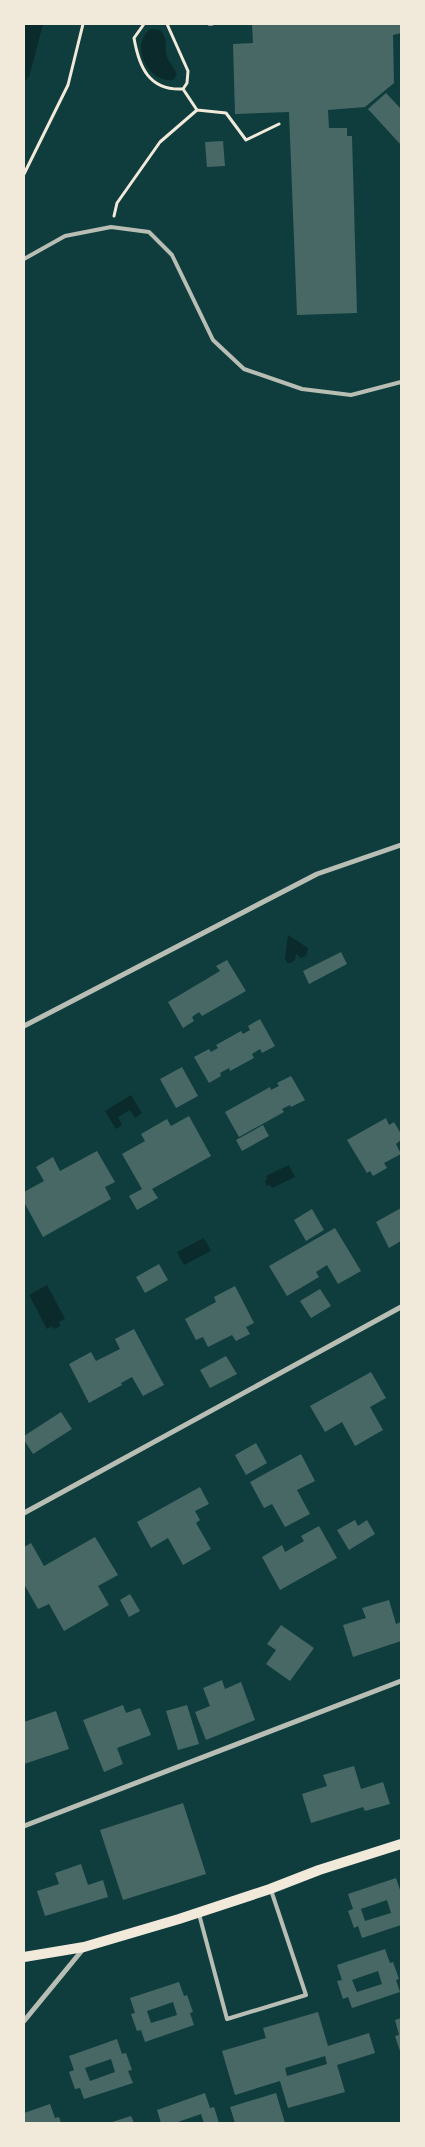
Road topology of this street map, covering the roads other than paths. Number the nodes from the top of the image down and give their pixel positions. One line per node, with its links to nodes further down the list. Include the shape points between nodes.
1 (24, 259): 2 (lane, via 65,236 110,227 149,232 172,255 213,340 244,369 302,389 351,395)
2 (401, 382)
3 (401, 845): 4 (street, via 317,874)
4 (24, 1026)
5 (401, 1307): 6 (street)
6 (24, 1513)
7 (401, 1681): 8 (street)
8 (24, 1826)
9 (401, 1844): 10 (main road)
10 (270, 1889): 11 (main road); 11 (lane, via 306,1995 227,2019)
11 (198, 1912): 12 (main road)
12 (84, 1947): 13 (main road); 14 (street)
13 (24, 1957)
14 (24, 2021)

